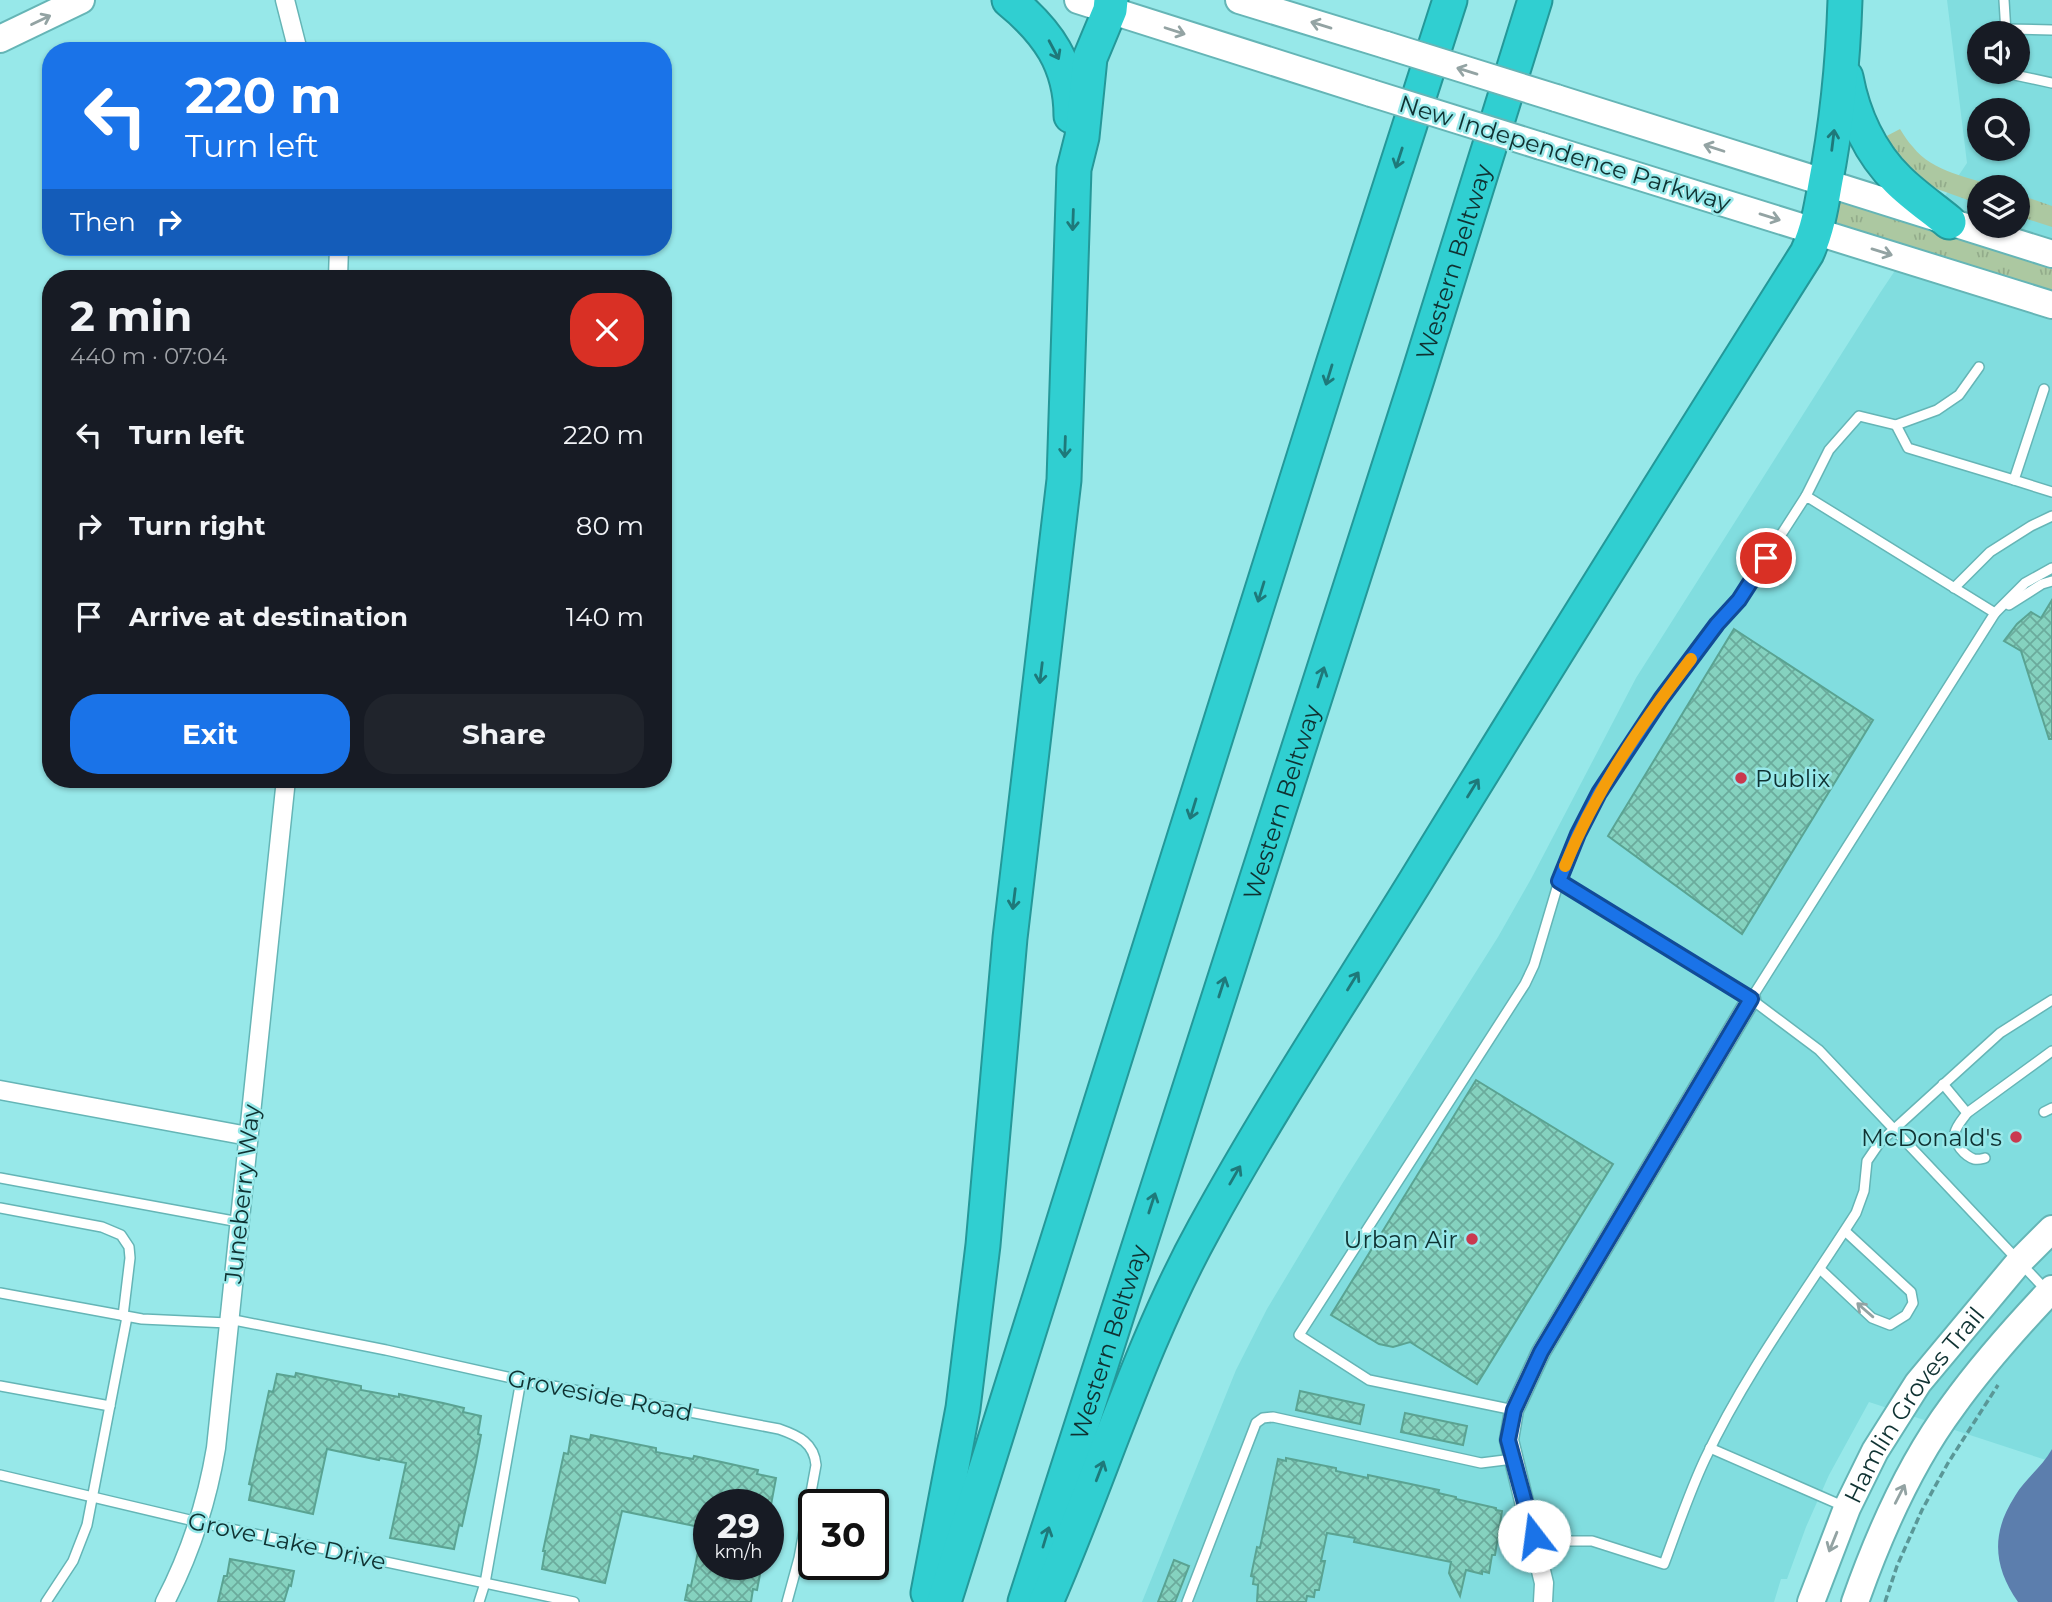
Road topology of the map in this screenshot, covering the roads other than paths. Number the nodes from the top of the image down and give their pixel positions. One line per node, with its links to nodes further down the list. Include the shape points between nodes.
1 (81, 0): 14 (main road, one-way to 1)
2 (285, 0): 15 (street)
3 (1009, 0): 19 (highway, one-way to 19, via 1036,23 1054,47 1066,76)
4 (1078, 0): 10 (main road, New Independence Parkway)
5 (1239, 0): 20 (main road, New Independence Parkway, one-way to 5, bridge)
6 (1450, 0): 76 (highway, one-way to 76)
7 (1535, 0): 77 (highway, Western Beltway, one-way to 7)
8 (1844, 0): 16 (highway)
9 (2004, 0): 11 (lane)
10 (1110, 5): 19 (highway, via 1090,58); 22 (main road, New Independence Parkway, one-way to 22, bridge, via 1371,93)
11 (2005, 21)
12 (2030, 30): 13 (lane)
13 (2052, 30)
14 (0, 39)
15 (296, 42)
16 (1843, 57): 20 (highway, one-way to 16); 21 (highway, via 1858,121 1876,154 1898,180)
17 (2030, 78): 18 (lane)
18 (2052, 83)
19 (1074, 169): 75 (highway, one-way to 75, via 1064,480 1010,938 980,1272 963,1408)
20 (1826, 183): 21 (main road, New Independence Parkway); 22 (highway)
21 (1949, 222): 23 (main road, New Independence Parkway)
22 (1817, 231): 24 (main road, New Independence Parkway, one-way to 24); 78 (highway, one-way to 22, via 1151,1338 1203,1231)
23 (2052, 254)
24 (2052, 305)
25 (1979, 367): 27 (lane, via 1959,395 1937,411)
26 (2044, 389): 28 (lane)
27 (1896, 425): 28 (lane, via 1908,448); 30 (lane, via 1859,416 1829,450)
28 (2014, 480): 29 (lane)
29 (2052, 492)
30 (1806, 496): 34 (lane); 37 (lane, via 1743,595 1661,699 1599,793)
31 (2052, 516): 34 (lane, via 1990,552)
32 (2052, 568): 35 (lane, via 2025,583)
33 (2052, 581): 35 (lane)
34 (1954, 587): 35 (lane)
35 (1995, 613): 38 (lane)
36 (285, 788): 45 (street, Juneberry Way)
37 (1559, 881): 38 (lane); 61 (lane, via 1525,984 1299,1335 1369,1380)
38 (1751, 999): 44 (lane, via 1819,1050); 61 (street, via 1541,1352)
39 (2052, 1000): 41 (lane, via 2000,1033)
40 (2052, 1051): 43 (lane)
41 (1943, 1084): 43 (lane); 44 (lane)
42 (0, 1090): 45 (street)
43 (1967, 1113): 46 (lane, via 1956,1128 1955,1143 1972,1159)
44 (1893, 1128): 51 (lane, via 1867,1161 1864,1191); 52 (lane)
45 (248, 1136): 49 (street, Juneberry Way)
46 (1985, 1158)
47 (0, 1178): 49 (lane)
48 (0, 1208): 56 (lane, via 102,1227 121,1235 130,1253)
49 (239, 1222): 57 (street, Juneberry Way)
50 (2052, 1229): 52 (main road, Hamlin Groves Trail)
51 (1845, 1231): 53 (lane); 53 (lane, one-way to 53, via 1911,1292 1913,1303 1906,1315 1890,1325 1872,1318)
52 (2019, 1262): 55 (lane); 66 (main road, Hamlin Groves Trail, via 1918,1383 1875,1451)
53 (1820, 1269): 62 (lane)
54 (0, 1293): 56 (lane, Groveside Road)
55 (2051, 1293): 82 (main road, Hamlin Groves Trail, one-way to 55, via 1883,1528 1950,1408)
56 (125, 1316): 57 (lane, Groveside Road); 60 (lane)
57 (229, 1321): 58 (lane, Groveside Road); 67 (street, Juneberry Way, via 216,1448)
58 (521, 1380): 69 (lane); 74 (lane, Groveside Road, via 779,1429 805,1441 816,1465)
59 (0, 1386): 60 (lane)
60 (110, 1406): 65 (lane)
61 (1514, 1410): 63 (street, via 1508,1440)
62 (1710, 1448): 66 (lane); 68 (lane, via 1664,1564 1592,1541)
63 (1513, 1459): 68 (street); 79 (lane, via 1481,1463 1263,1418 1256,1423)
64 (0, 1475): 65 (lane, Grove Lake Drive)
65 (94, 1498): 67 (lane, Grove Lake Drive); 70 (lane, via 78,1549)
66 (1847, 1508): 81 (main road, Hamlin Groves Trail, one-way to 81)
67 (198, 1522): 69 (lane, Grove Lake Drive); 71 (street, Juneberry Way)
68 (1536, 1546): 80 (street)
69 (485, 1583): 72 (lane); 73 (lane, Grove Lake Drive)
70 (46, 1602)
71 (165, 1602)
72 (479, 1602)
73 (574, 1602)
74 (787, 1602)
75 (926, 1602)
76 (944, 1602)
77 (1026, 1602)
78 (1046, 1602)
79 (1187, 1602)
80 (1543, 1602)
81 (1811, 1602)
82 (1855, 1602)

